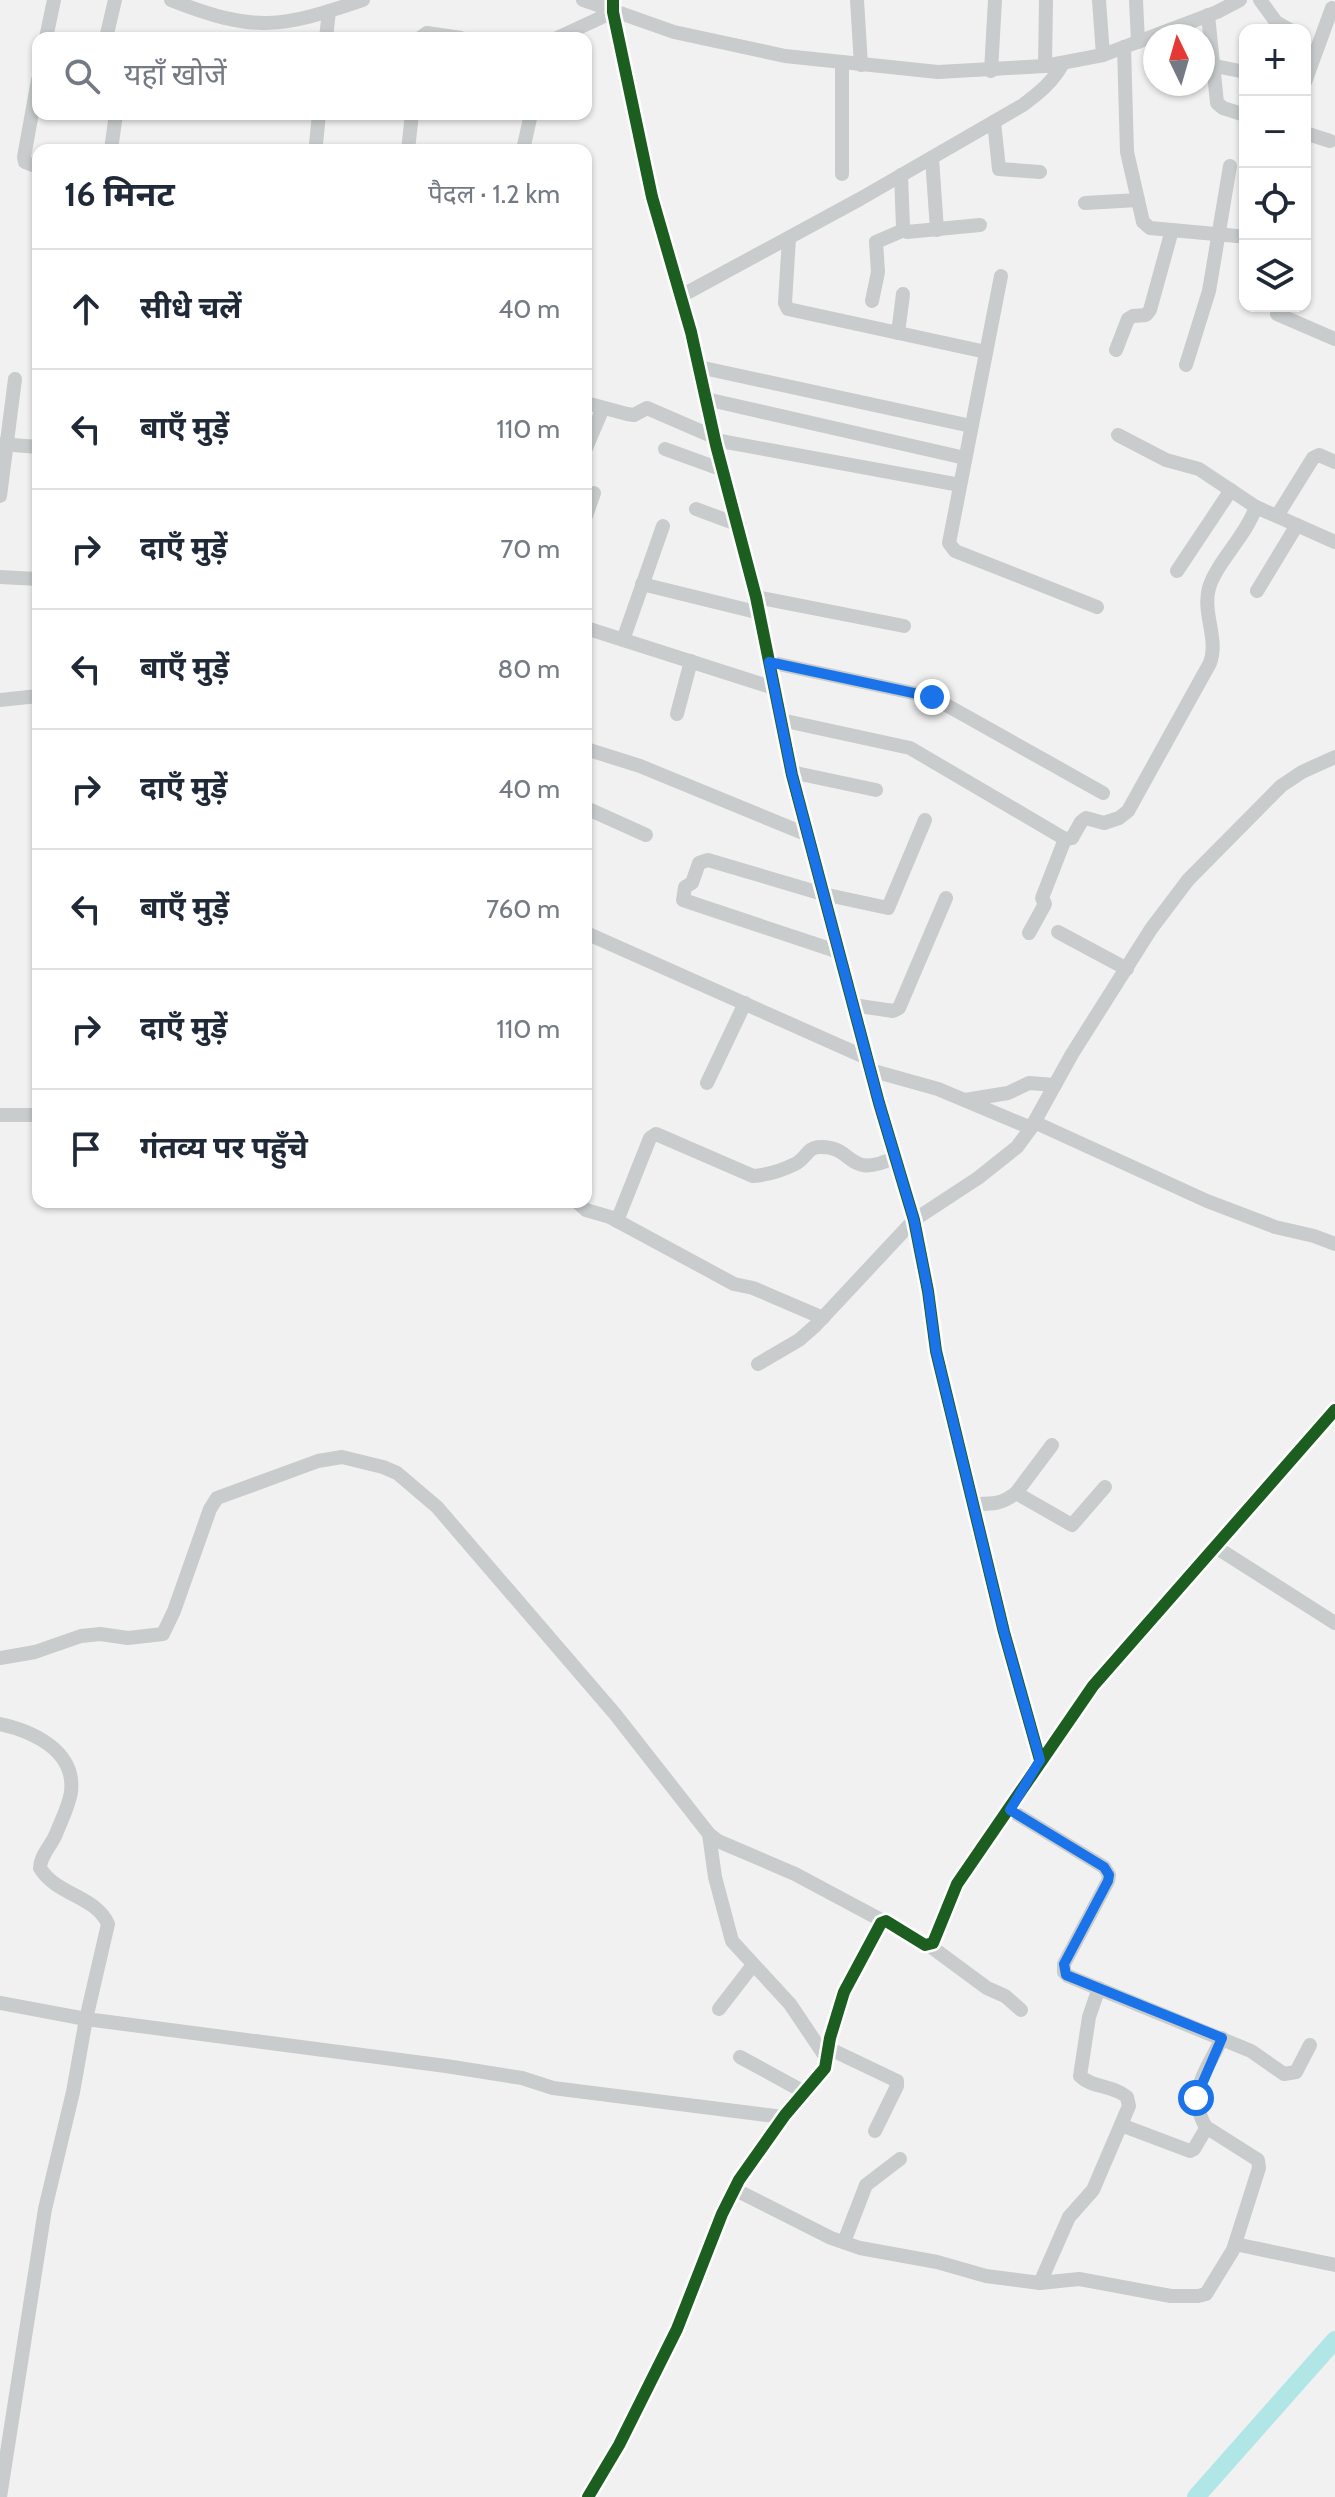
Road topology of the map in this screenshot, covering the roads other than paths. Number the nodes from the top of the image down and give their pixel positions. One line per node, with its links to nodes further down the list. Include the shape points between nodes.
1 (54, 0): 20 (street)
2 (115, 0): 21 (street)
3 (171, 0): 19 (street)
4 (363, 0): 15 (street)
5 (583, 0): 13 (street)
6 (857, 0): 29 (street)
7 (995, 0): 32 (street)
8 (1046, 0): 30 (street)
9 (1099, 0): 26 (street)
10 (1136, 0): 25 (street)
11 (1240, 0): 16 (street)
12 (1260, 0): 18 (street)
13 (613, 6): 23 (street); 27 (street, via 674,32 785,56); 64 (street, via 652,197)
14 (1332, 8): 24 (street)
15 (329, 11): 19 (street); 22 (street)
16 (1208, 15): 17 (street); 25 (street)
17 (1209, 24)
18 (1280, 24)
19 (278, 31)
20 (47, 32)
21 (107, 32)
22 (327, 32)
23 (568, 32)
24 (1312, 39)
25 (1131, 44): 26 (street); 53 (street, via 1126,144)
26 (1103, 55): 28 (street)
27 (842, 62): 29 (street); 51 (street)
28 (1063, 63): 30 (street); 40 (street, via 1047,87)
29 (861, 65): 32 (street)
30 (1045, 66): 32 (street)
31 (1215, 66): 33 (street); 35 (street, via 1219,106)
32 (991, 71)
33 (1239, 71)
34 (32, 113): 48 (street, via 24,157)
35 (1239, 113)
36 (115, 120): 43 (street)
37 (318, 120): 44 (street)
38 (411, 120): 45 (street)
39 (530, 120): 46 (street)
40 (994, 122): 47 (street); 50 (street, via 999,169)
41 (1311, 135): 42 (street)
42 (1330, 141)
43 (112, 144)
44 (316, 144)
45 (409, 144)
46 (524, 144)
47 (932, 158): 52 (street); 57 (street)
48 (32, 165)
49 (1230, 166): 59 (street)
50 (1040, 172)
51 (842, 174)
52 (901, 175): 56 (street); 61 (street)
53 (1138, 200): 54 (street); 58 (street, via 1146,225)
54 (1085, 203)
55 (980, 225): 57 (street)
56 (904, 230): 57 (street); 65 (street, via 876,242 878,272)
57 (937, 230)
58 (1172, 230): 59 (street); 69 (street, via 1149,312 1128,319)
59 (1219, 235): 60 (street); 71 (street, via 1209,291)
60 (1237, 236)
61 (789, 238): 64 (street); 67 (street, via 786,307)
62 (1001, 276): 70 (street)
63 (903, 294): 67 (street)
64 (681, 296): 72 (street)
65 (872, 301)
66 (1277, 314): 68 (street)
67 (898, 333): 70 (street)
68 (1335, 339)
69 (1116, 350)
70 (986, 352): 77 (street)
71 (1186, 365)
72 (699, 367): 74 (street); 77 (street)
73 (15, 379): 81 (street)
74 (706, 399): 80 (street); 84 (street)
75 (592, 405): 76 (street)
76 (603, 408): 78 (street); 80 (street, via 634,415 647,408)
77 (971, 426): 84 (street)
78 (592, 434)
79 (1118, 435): 88 (street, via 1166,460 1199,469)
80 (714, 438): 86 (street); 87 (street)
81 (3, 444): 82 (street); 90 (street)
82 (32, 446)
83 (665, 449): 86 (street)
84 (965, 458): 87 (street)
85 (1335, 462): 94 (street, via 1319,455 1313,458)
86 (723, 470): 95 (street)
87 (960, 485): 105 (street, via 951,548)
88 (1231, 490): 92 (street); 99 (street)
89 (594, 493): 91 (street)
90 (0, 496)
91 (592, 499)
92 (1256, 507): 94 (street); 126 (street, via 1210,585 1210,663 1138,794 1119,818 1102,823 1083,819 1072,838)
93 (696, 509): 95 (street)
94 (1277, 516): 96 (street)
95 (739, 525): 104 (street)
96 (1297, 525): 98 (street); 103 (street)
97 (663, 526): 102 (street)
98 (1335, 542)
99 (1177, 571)
100 (0, 577): 101 (street)
101 (32, 579)
102 (642, 584): 106 (street); 109 (street)
103 (1257, 591)
104 (756, 597): 106 (street); 107 (street)
105 (1097, 607)
106 (760, 613): 111 (street)
107 (904, 626)
108 (592, 630): 109 (street)
109 (623, 640): 110 (street)
110 (691, 661): 112 (street); 115 (street)
111 (769, 662): 112 (street); 121 (street, via 932,697)
112 (774, 688): 116 (street)
113 (32, 697): 114 (street)
114 (0, 700)
115 (677, 714)
116 (781, 720): 119 (street); 126 (street, via 910,748)
117 (592, 751): 125 (street)
118 (1335, 757): 133 (street, via 1281,786 1229,837 1188,880)
119 (791, 772): 120 (street); 125 (street)
120 (876, 790)
121 (1103, 793)
122 (592, 815): 124 (street)
123 (925, 820): 127 (street, via 888,908)
124 (646, 835)
125 (808, 835): 127 (street)
126 (1065, 839): 130 (street, via 1042,898 1045,904)
127 (823, 894): 132 (street); 132 (street, via 708,860 699,863 682,899)
128 (946, 898): 135 (street, via 899,1008)
129 (1058, 932): 133 (street)
130 (1029, 933)
131 (592, 936): 134 (street)
132 (839, 952): 135 (street)
133 (1127, 969): 138 (street)
134 (745, 1003): 136 (street); 137 (street)
135 (853, 1005): 136 (street)
136 (868, 1064): 139 (street); 143 (street)
137 (707, 1083)
138 (1055, 1085): 139 (street, via 1029,1083 1008,1093); 142 (street)
139 (964, 1100): 142 (street)
140 (0, 1115): 141 (street)
141 (32, 1115)
142 (1033, 1125): 145 (street, via 1004,1159); 147 (street, via 1207,1201)
143 (896, 1157): 145 (street); 146 (street, via 872,1167 828,1147 816,1147 798,1162 753,1176 656,1134)
144 (584, 1208): 146 (street)
145 (914, 1220): 148 (street); 154 (street, via 936,1351)
146 (617, 1221): 148 (street, via 734,1284)
147 (1335, 1244)
148 (823, 1318): 149 (street, via 799,1340)
149 (758, 1364)
150 (1335, 1410): 155 (street)
151 (1052, 1445): 153 (street)
152 (1105, 1487): 153 (street, via 1072,1525)
153 (1016, 1493): 154 (street, via 997,1505)
154 (973, 1504): 159 (street)
155 (1214, 1546): 156 (street); 159 (street, via 1093,1686)
156 (1335, 1623)
157 (0, 1658): 161 (street, via 81,1636 160,1636 217,1498 318,1461 335,1457 368,1462 397,1473 437,1507 615,1714)
158 (0, 1724): 169 (street, via 28,1731 56,1749 70,1779 70,1795 40,1863 52,1883 97,1909 108,1924)
159 (1040, 1760): 160 (street)
160 (1010, 1810): 163 (street, via 957,1884); 165 (street, via 1107,1871 1108,1881 1063,1969)
161 (709, 1834): 162 (street); 164 (street, via 729,1934)
162 (883, 1921): 163 (street); 172 (street, via 844,1992)
163 (930, 1946): 168 (street)
164 (753, 1965): 167 (street); 172 (street)
165 (1099, 1988): 170 (street); 176 (street, via 1079,2073 1085,2081 1127,2097)
166 (0, 2003): 169 (street)
167 (719, 2009)
168 (1021, 2010)
169 (86, 2019): 175 (street); 185 (street, via 45,2209)
170 (1222, 2038): 171 (street, via 1284,2074 1296,2072); 177 (street, via 1196,2098)
171 (1310, 2045)
172 (828, 2054): 174 (street, via 822,2073); 178 (street, via 897,2081)
173 (740, 2057): 174 (street)
174 (806, 2093): 175 (street)
175 (783, 2117): 180 (street)
176 (1121, 2125): 177 (street, via 1190,2151); 184 (street, via 1093,2190 1069,2217)
177 (1207, 2129): 182 (street, via 1259,2164)
178 (875, 2131)
179 (900, 2159): 181 (street, via 866,2185)
180 (734, 2189): 181 (street); 186 (street, via 677,2329)
181 (844, 2242): 184 (street, via 986,2276)
182 (1235, 2244): 183 (street); 184 (street, via 1210,2289 1198,2296 1146,2293 1079,2279)
183 (1335, 2265)
184 (1040, 2283)
185 (0, 2497)
186 (588, 2497)

